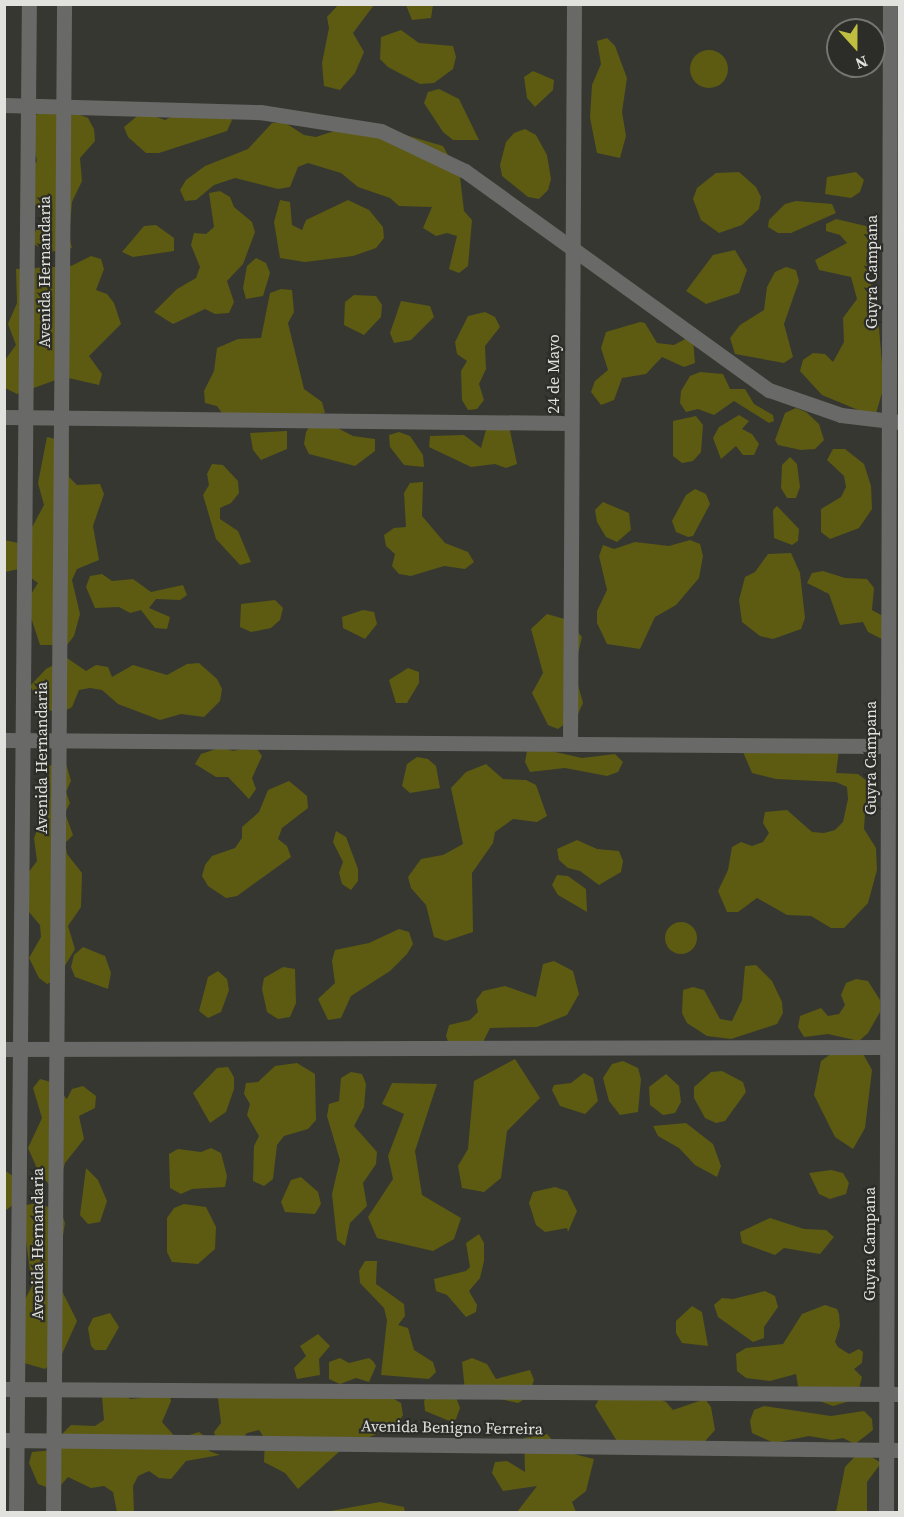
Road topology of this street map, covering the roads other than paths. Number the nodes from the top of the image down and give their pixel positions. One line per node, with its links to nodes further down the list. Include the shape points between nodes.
1 (29, 4): 6 (street, Avenida Hernandaria)
2 (64, 4): 7 (street, Avenida Hernandaria)
3 (574, 4): 8 (street, 24 de Mayo)
4 (890, 4): 12 (street, Guyra Campana)
5 (4, 105): 6 (street)
6 (28, 105): 7 (street); 10 (street, Avenida Hernandaria)
7 (63, 108): 8 (street, via 260,112 381,131 465,171); 11 (street, Avenida Hernandaria)
8 (571, 250): 12 (street, via 769,390 841,415); 13 (street, 24 de Mayo)
9 (4, 417): 10 (street)
10 (26, 418): 11 (street); 15 (street, Avenida Hernandaria)
11 (61, 418): 13 (street); 16 (street, Avenida Hernandaria)
12 (894, 422): 18 (street, Guyra Campana)
13 (571, 423): 17 (street, 24 de Mayo)
14 (4, 740): 15 (street)
15 (23, 740): 16 (street); 21 (street, Avenida Hernandaria)
16 (59, 740): 17 (street); 22 (street, Avenida Hernandaria)
17 (570, 744): 18 (street)
18 (888, 746): 19 (street, Guyra Campana)
19 (887, 1047): 22 (street); 25 (street, Guyra Campana)
20 (4, 1049): 21 (street)
21 (20, 1049): 22 (street); 23 (street, Avenida Hernandaria)
22 (56, 1050): 24 (street, Avenida Hernandaria)
23 (11, 1390): 24 (street, Avenida Benigno Ferreira); 26 (street, Avenida Hernandaria)
24 (54, 1391): 25 (street, Avenida Benigno Ferreira); 27 (street, Avenida Hernandaria)
25 (893, 1394): 28 (street, Guyra Campana)
26 (11, 1440): 27 (street, Avenida Benigno Ferreira); 29 (street, Avenida Hernandaria)
27 (54, 1440): 28 (street, Avenida Benigno Ferreira); 30 (street, Avenida Hernandaria)
28 (893, 1450): 31 (street, Guyra Campana)
29 (16, 1512)
30 (53, 1512)
31 (886, 1512)

